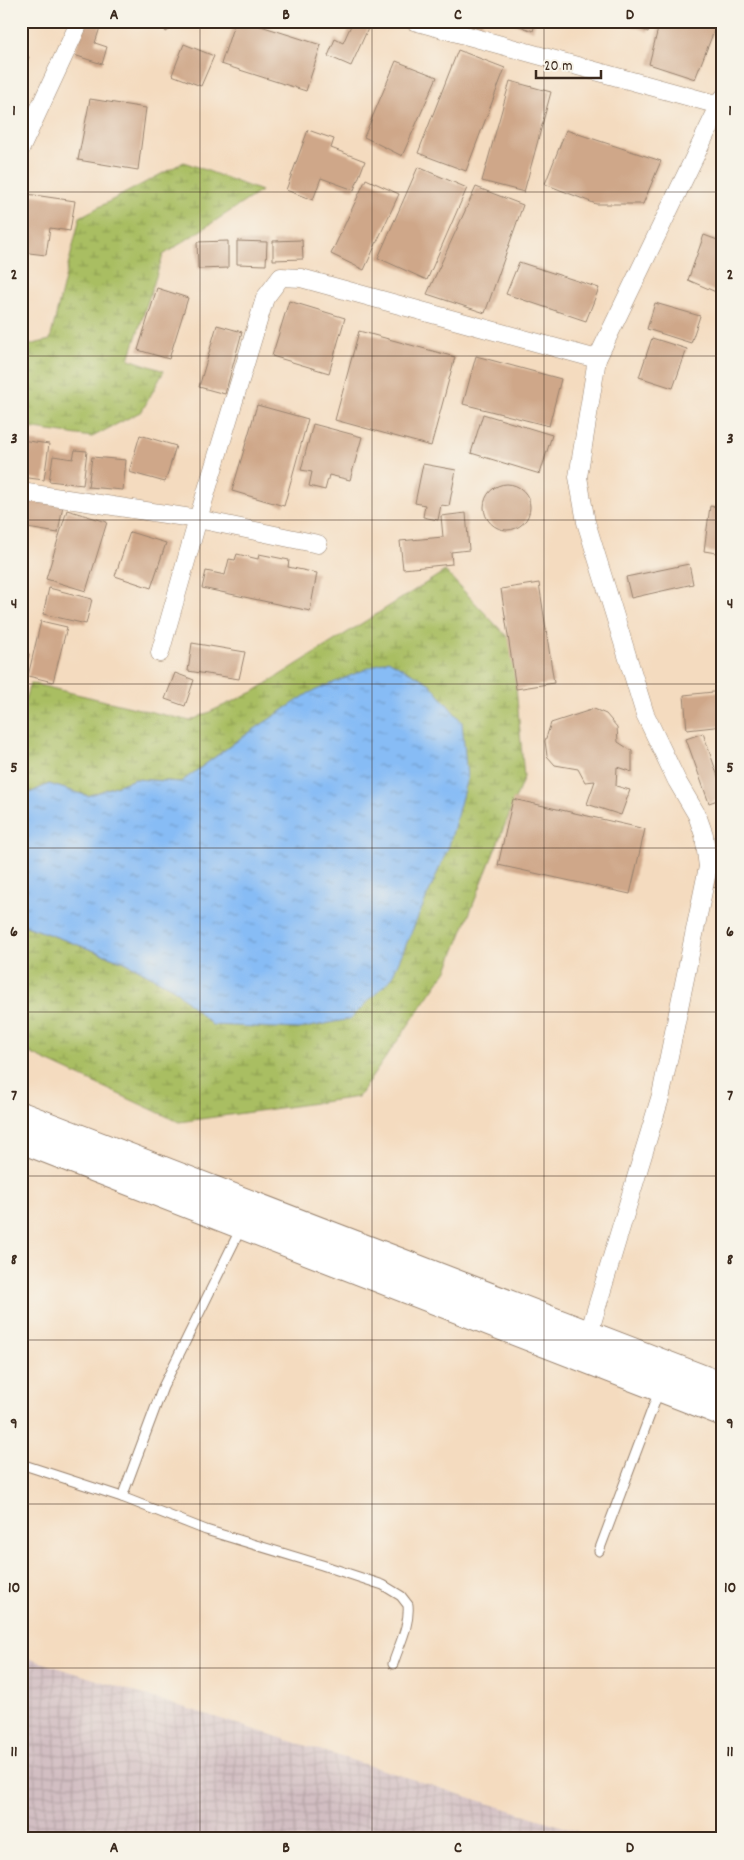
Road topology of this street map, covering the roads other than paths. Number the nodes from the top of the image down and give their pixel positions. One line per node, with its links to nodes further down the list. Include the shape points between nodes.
1 (80, 21): 4 (street)
2 (414, 21): 3 (street)
3 (721, 101): 5 (street)
4 (21, 148)
5 (597, 359): 7 (street, via 301,278 281,277 266,298); 13 (street, via 578,477 586,522 645,714 696,815 704,835 708,867 661,1095)
6 (21, 492): 7 (street)
7 (198, 519): 8 (street); 9 (street)
8 (318, 544)
9 (160, 653)
10 (21, 1115): 13 (main road)
11 (21, 1140): 12 (main road)
12 (242, 1226): 15 (main road); 18 (lane, via 163,1387)
13 (589, 1333): 14 (main road)
14 (723, 1386)
15 (660, 1388): 16 (main road); 19 (lane)
16 (723, 1413)
17 (21, 1464): 18 (lane)
18 (122, 1497): 20 (lane, via 206,1530 383,1585 395,1592 408,1605 409,1612)
19 (599, 1551)
20 (393, 1664)

